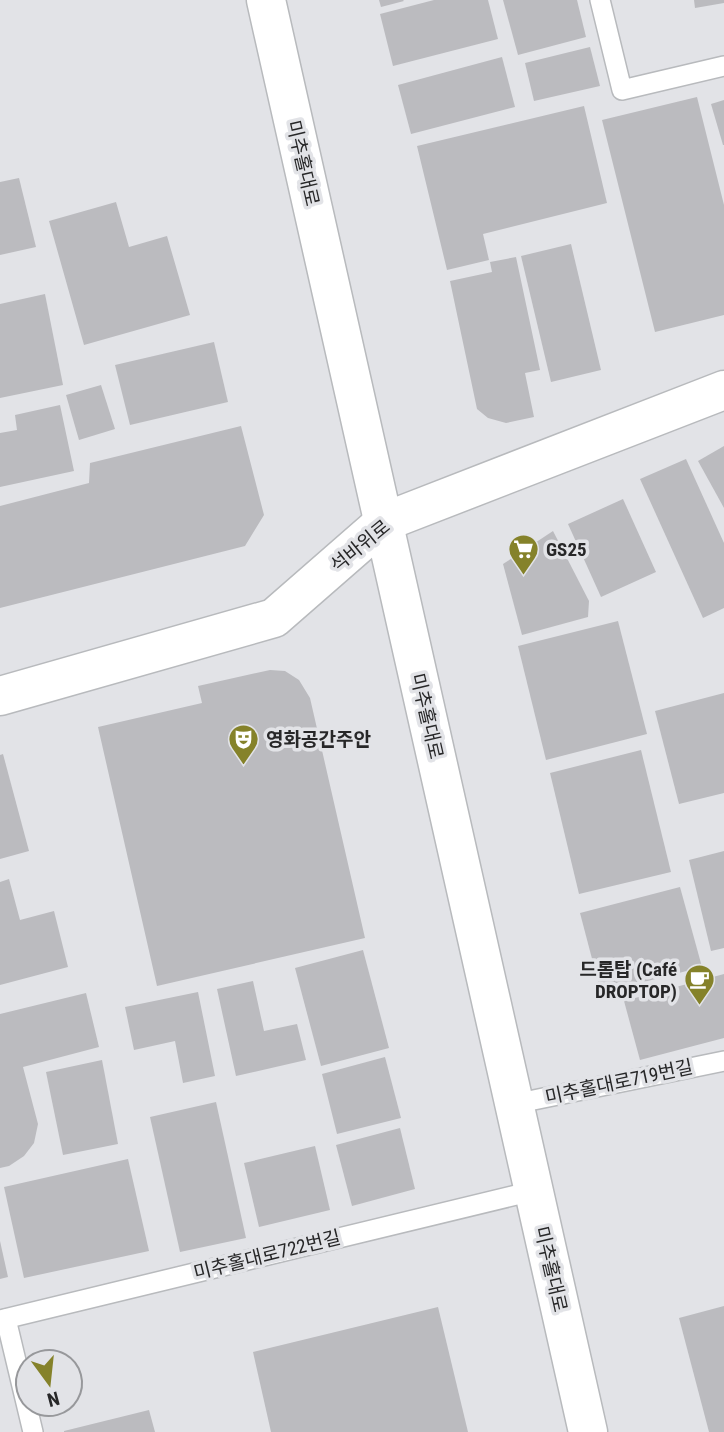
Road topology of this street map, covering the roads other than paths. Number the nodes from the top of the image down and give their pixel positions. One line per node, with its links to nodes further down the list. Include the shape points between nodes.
1 (266, 0): 5 (main road, 미추홀대로)
2 (600, 0): 3 (lane, via 622,90)
3 (724, 66)
4 (724, 390): 5 (main road, 석바위로)
5 (384, 522): 6 (main road, 석바위로, via 274,618); 8 (main road, 미추홀대로)
6 (0, 696)
7 (724, 1061): 8 (lane, 미추홀대로719번길)
8 (514, 1104): 9 (main road, 미추홀대로)
9 (533, 1191): 10 (lane, 미추홀대로722번길); 12 (main road, 미추홀대로)
10 (3, 1319): 11 (lane)
11 (33, 1432)
12 (588, 1432)

